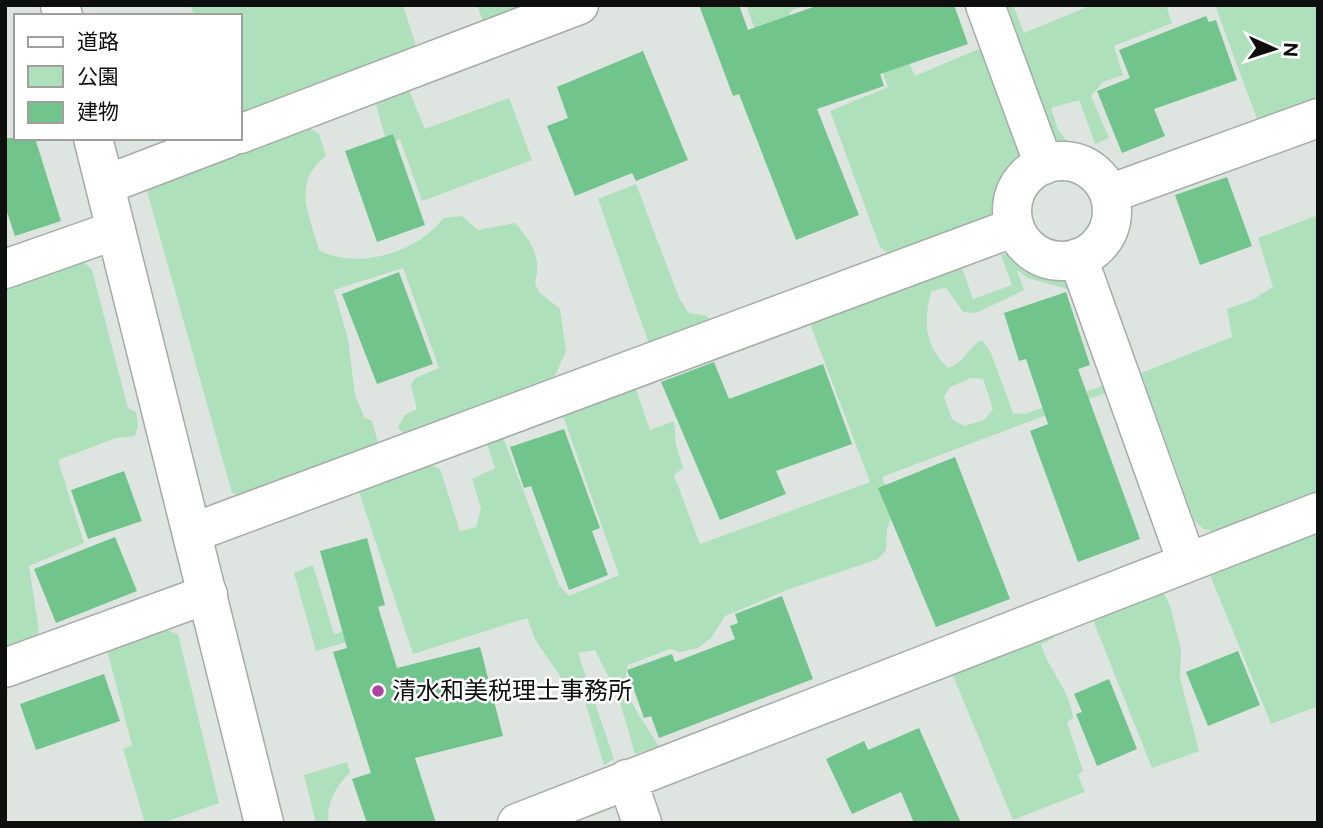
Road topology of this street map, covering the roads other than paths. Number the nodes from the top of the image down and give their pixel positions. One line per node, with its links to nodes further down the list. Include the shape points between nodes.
1 (579, 5): 4 (street)
2 (985, 5): 7 (street)
3 (1318, 118): 9 (street)
4 (242, 133)
5 (94, 140): 8 (street)
6 (223, 140): 8 (street)
7 (1044, 164): 9 (street, via 1071,161 1087,167 1101,178); 10 (street, via 1024,178 1015,193)
8 (105, 185): 11 (street)
9 (1109, 194): 12 (street, via 1110,225 1103,240)
10 (1014, 227): 12 (street, via 1033,253 1063,261); 15 (street)
11 (116, 230): 13 (street); 15 (street)
12 (1078, 258): 16 (street)
13 (5, 269)
14 (1318, 512): 16 (street)
15 (192, 533): 17 (street)
16 (1187, 562): 19 (street)
17 (208, 594): 18 (street); 20 (street)
18 (5, 668)
19 (627, 779): 21 (street); 22 (street)
20 (264, 823)
21 (517, 823)
22 (642, 823)

